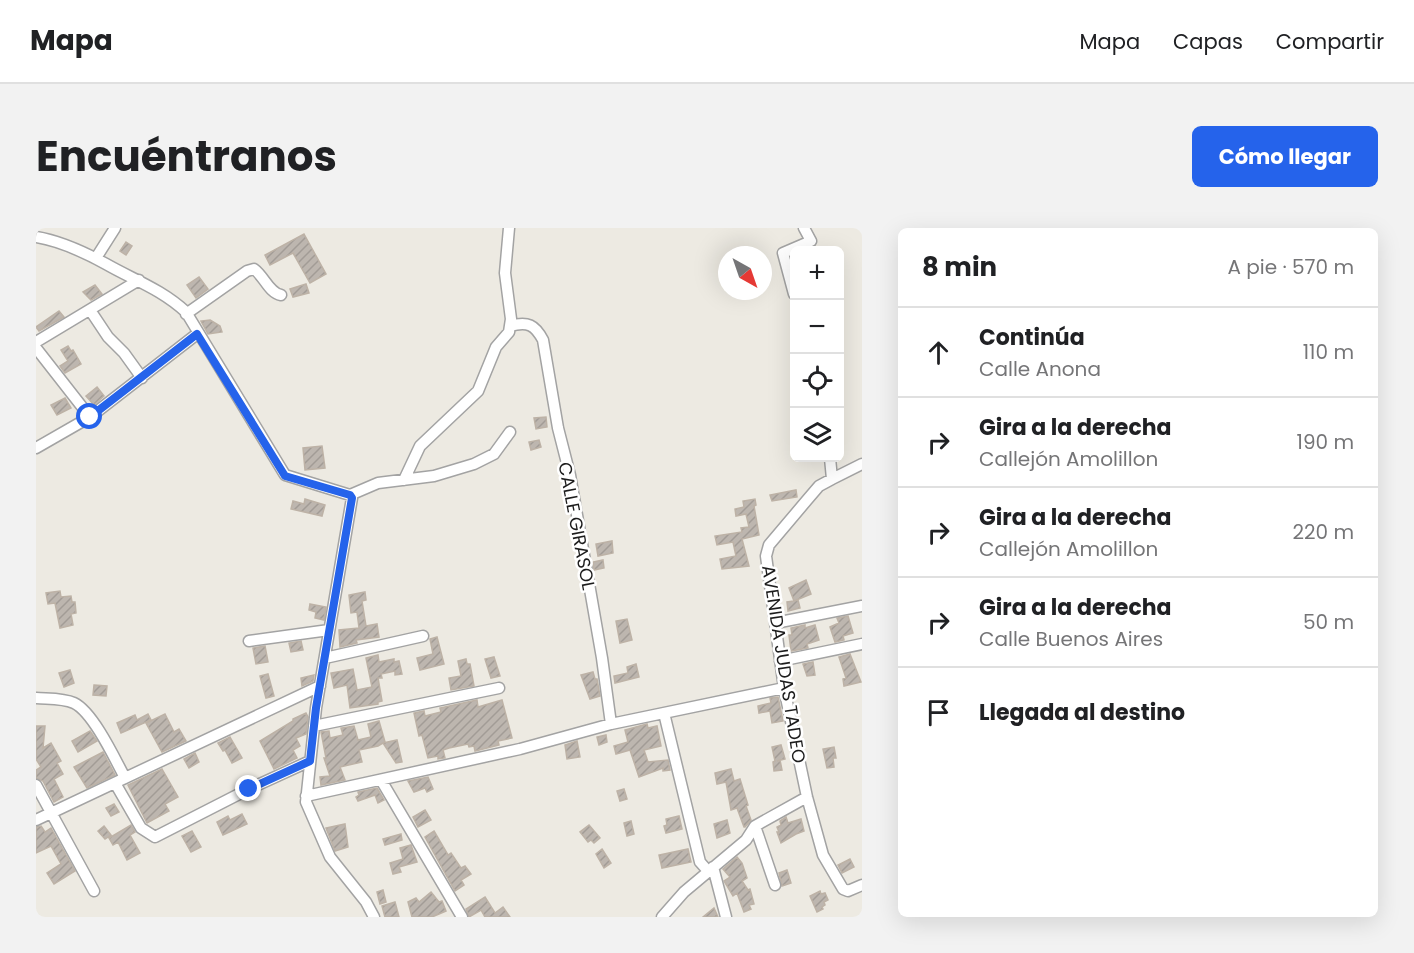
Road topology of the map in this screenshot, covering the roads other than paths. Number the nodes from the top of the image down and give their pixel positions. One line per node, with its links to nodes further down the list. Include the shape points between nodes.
1 (115, 228): 7 (street)
2 (509, 228): 13 (street, via 505,273)
3 (804, 228): 5 (street, via 811,241)
4 (36, 237): 7 (street, via 52,239)
5 (799, 246)
6 (790, 250): 8 (street, via 783,253)
7 (96, 258): 9 (street)
8 (790, 277)
9 (140, 280): 11 (street); 12 (street, via 170,298)
10 (281, 295): 12 (street, via 254,269)
11 (90, 310): 15 (street); 17 (street)
12 (186, 314): 14 (street)
13 (510, 326): 24 (street, via 496,347 478,391 420,446); 39 (street, CALLE GIRASOL, via 532,324 543,340)
14 (197, 334): 17 (street); 25 (street, via 285,476)
15 (36, 342)
16 (36, 348): 18 (street)
17 (142, 378): 18 (street)
18 (90, 417): 20 (street)
19 (510, 432): 24 (street, via 494,454 474,464 444,474)
20 (36, 448)
21 (830, 462): 23 (street)
22 (862, 464): 23 (street, AVENIDA JUDAS TADEO)
23 (832, 479): 27 (street, AVENIDA JUDAS TADEO, via 819,486 769,545 766,556)
24 (404, 480): 25 (street, via 370,484)
25 (350, 495): 28 (street)
26 (862, 606): 27 (street)
27 (776, 623): 33 (street, AVENIDA JUDAS TADEO)
28 (329, 630): 30 (street); 32 (street)
29 (423, 636): 32 (street)
30 (249, 641)
31 (862, 644): 33 (street)
32 (325, 658): 34 (street)
33 (780, 661): 36 (street, AVENIDA JUDAS TADEO)
34 (320, 686): 40 (street); 42 (street)
35 (499, 688): 40 (street)
36 (784, 688): 38 (street); 47 (street, AVENIDA JUDAS TADEO)
37 (36, 698): 42 (street, via 68,701 85,710)
38 (664, 713): 39 (street); 51 (street, via 700,862)
39 (611, 724): 43 (street)
40 (314, 726): 41 (street)
41 (310, 761): 44 (street, via 155,837 141,828); 46 (street)
42 (125, 778): 44 (street)
43 (381, 780): 46 (street); 56 (street)
44 (115, 783): 48 (street)
45 (36, 785): 48 (street)
46 (306, 796): 55 (street, via 308,810 330,857)
47 (807, 797): 50 (street); 53 (street, AVENIDA JUDAS TADEO, via 823,855 843,889)
48 (51, 813): 49 (street); 54 (street)
49 (36, 820)
50 (755, 826): 51 (street, via 746,840); 52 (street)
51 (710, 869): 57 (street); 58 (street)
52 (775, 885)
53 (862, 885)
54 (94, 891)
55 (374, 917)
56 (462, 917)
57 (662, 917)
58 (726, 917)

